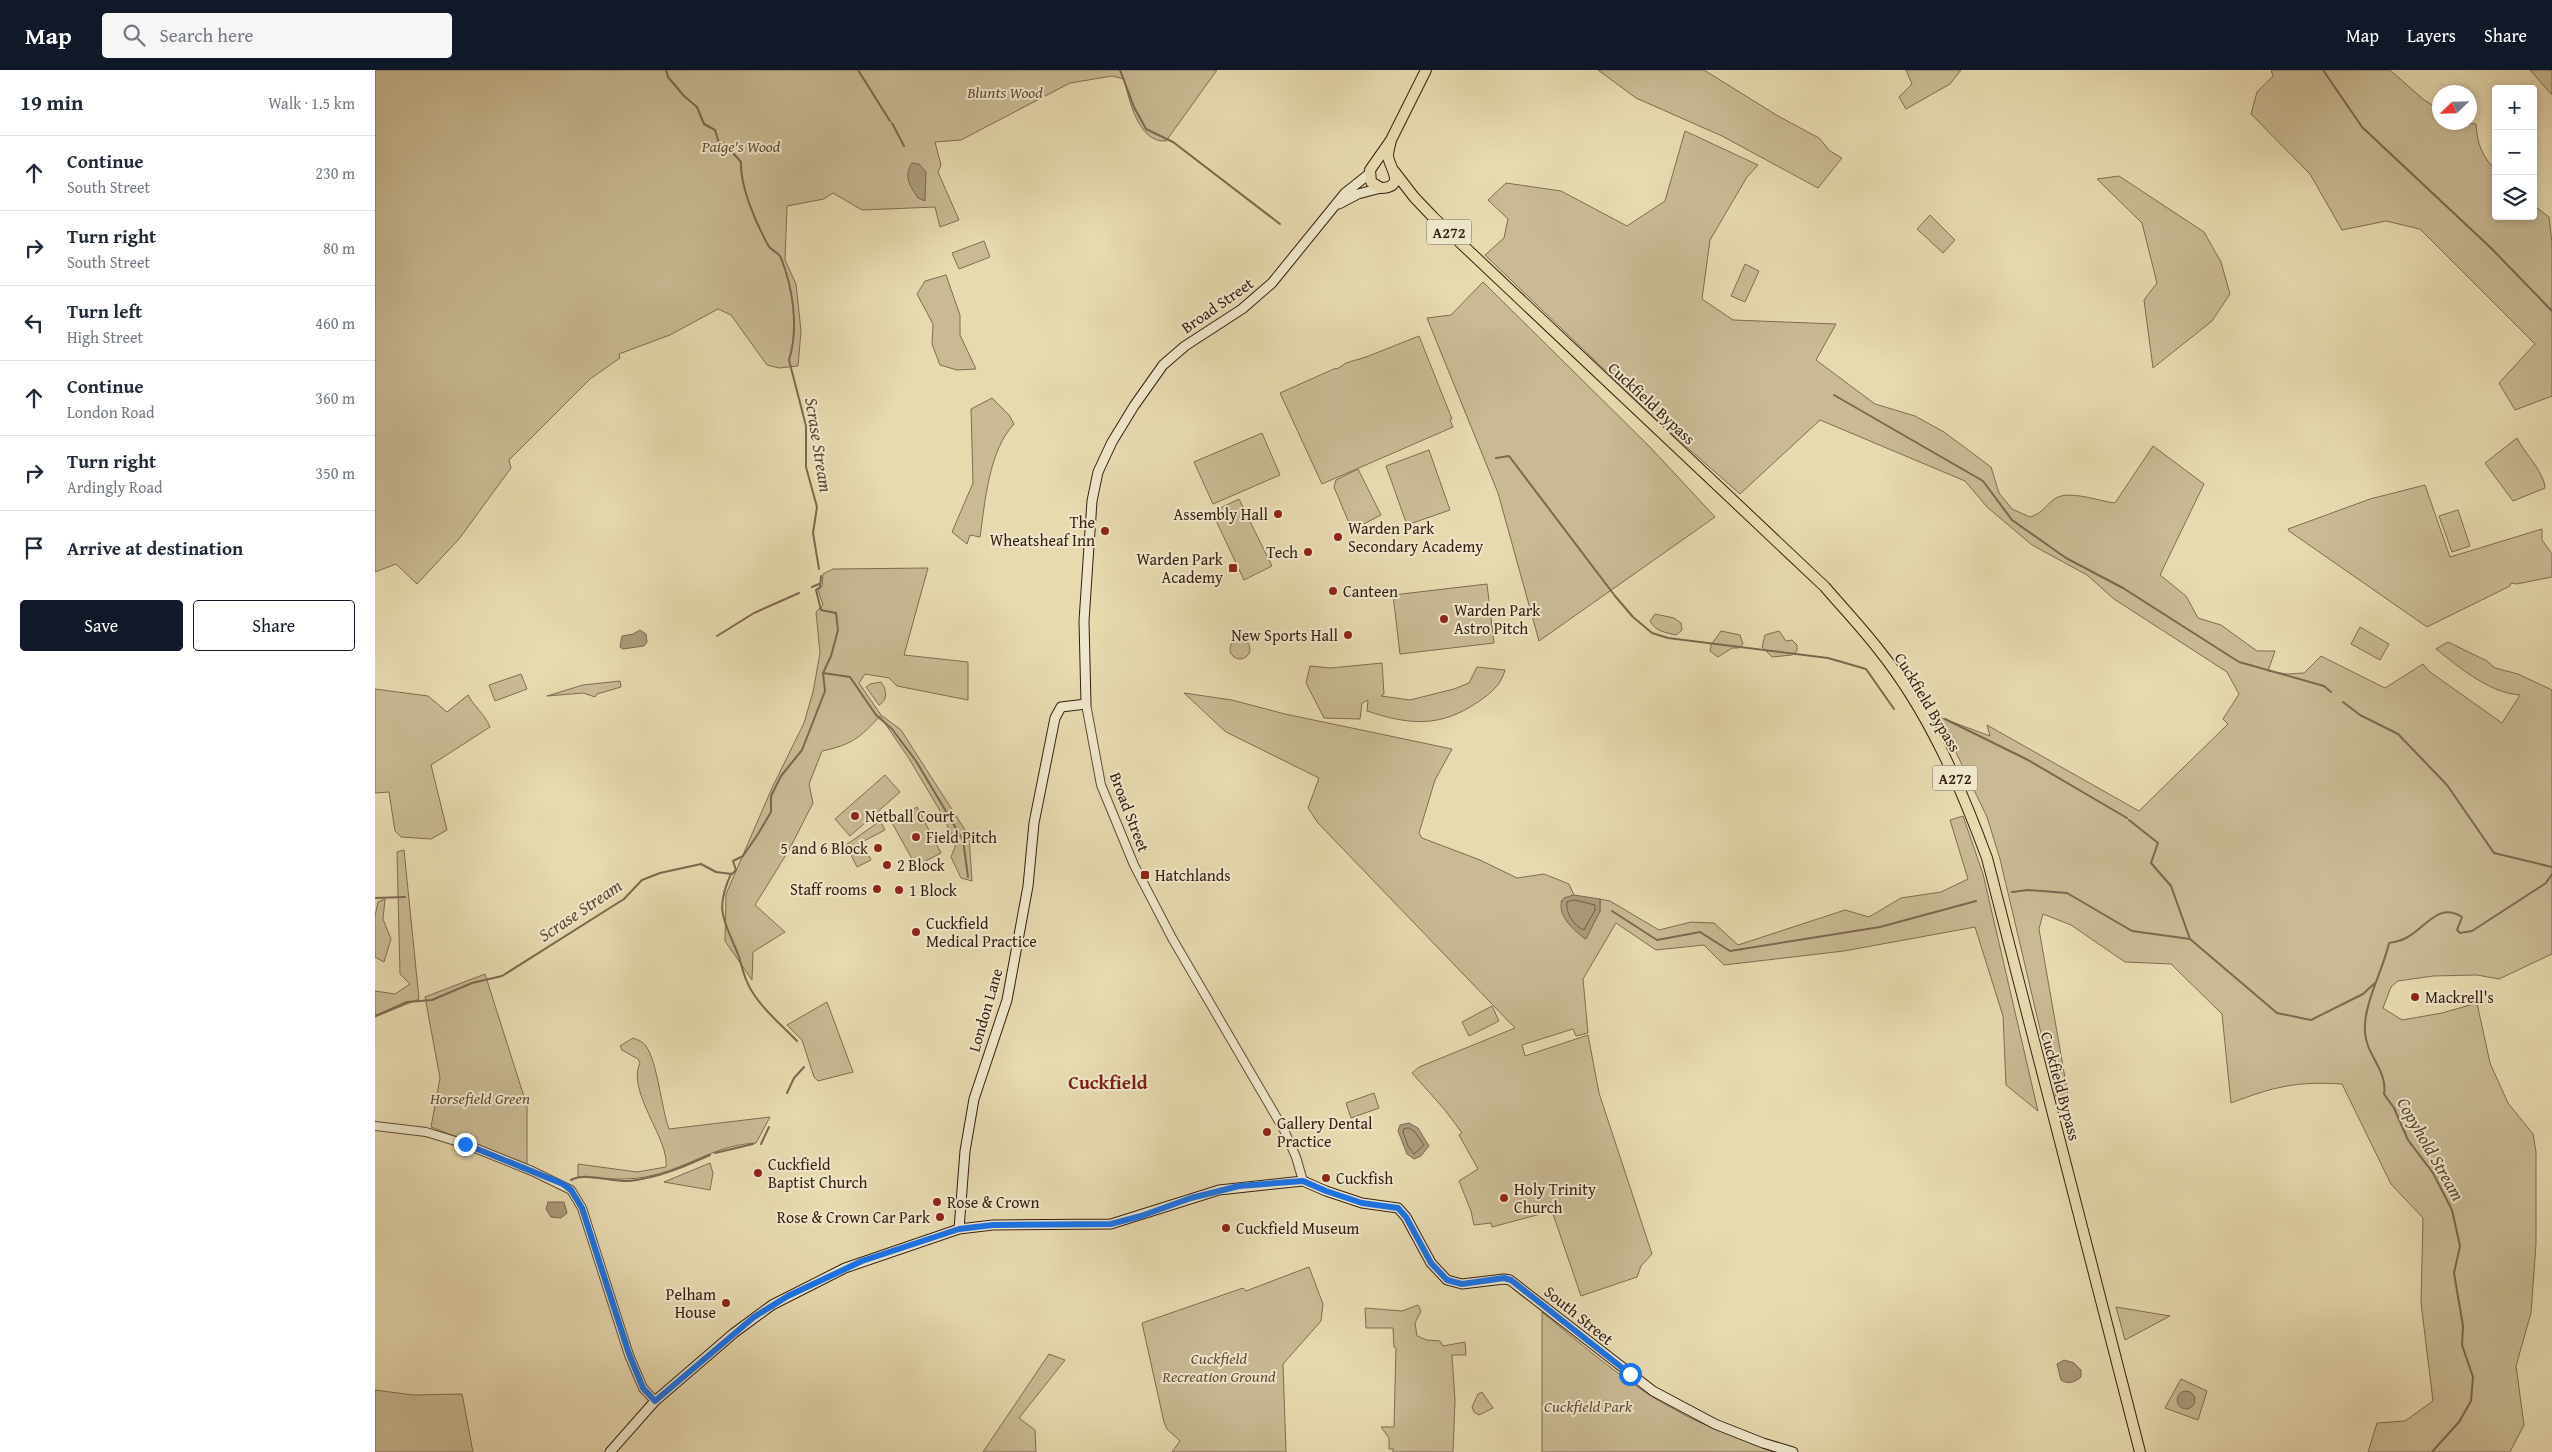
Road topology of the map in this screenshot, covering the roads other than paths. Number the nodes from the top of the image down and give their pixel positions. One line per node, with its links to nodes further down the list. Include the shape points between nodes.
1 (1426, 70): 2 (highway)
2 (1391, 140): 3 (highway, via 1388,155); 4 (highway)
3 (1393, 169): 4 (highway, via 1385,162); 5 (highway, via 1395,179); 6 (highway, Cuckfield Bypass / A272)
4 (1371, 170): 5 (highway, via 1371,182); 7 (main road, Broad Street, via 1345,193)
5 (1383, 188): 6 (highway, Cuckfield Bypass / A272, via 1393,188); 7 (main road, via 1358,194)
6 (1414, 197): 15 (highway, Cuckfield Bypass / A272, via 1825,586 1880,651 1929,725 1967,802 1987,858)
7 (1337, 205): 8 (main road, Broad Street, via 1283,272 1260,294 1163,365 1112,442 1098,472 1092,501 1084,621)
8 (1086, 704): 10 (street, Broad Street, via 1101,784 1134,865 1169,932 1284,1130 1297,1157); 11 (main road, London Lane, via 1061,708 1055,718 1034,823 1028,886 1007,1000 973,1099)
9 (375, 1126): 12 (street, via 426,1132 465,1144 532,1170 571,1190 582,1208 629,1354 643,1388)
10 (1303, 1181): 11 (main road, via 1219,1190 1111,1224 993,1225); 14 (main road, South Street, via 1362,1203 1398,1208 1431,1263 1447,1280 1462,1284 1504,1278 1511,1280 1653,1391 1715,1424)
11 (959, 1229): 12 (main road, via 845,1268 788,1296 754,1317)
12 (655, 1401): 13 (main road)
13 (610, 1452)
14 (1793, 1452)
15 (2140, 1452)

